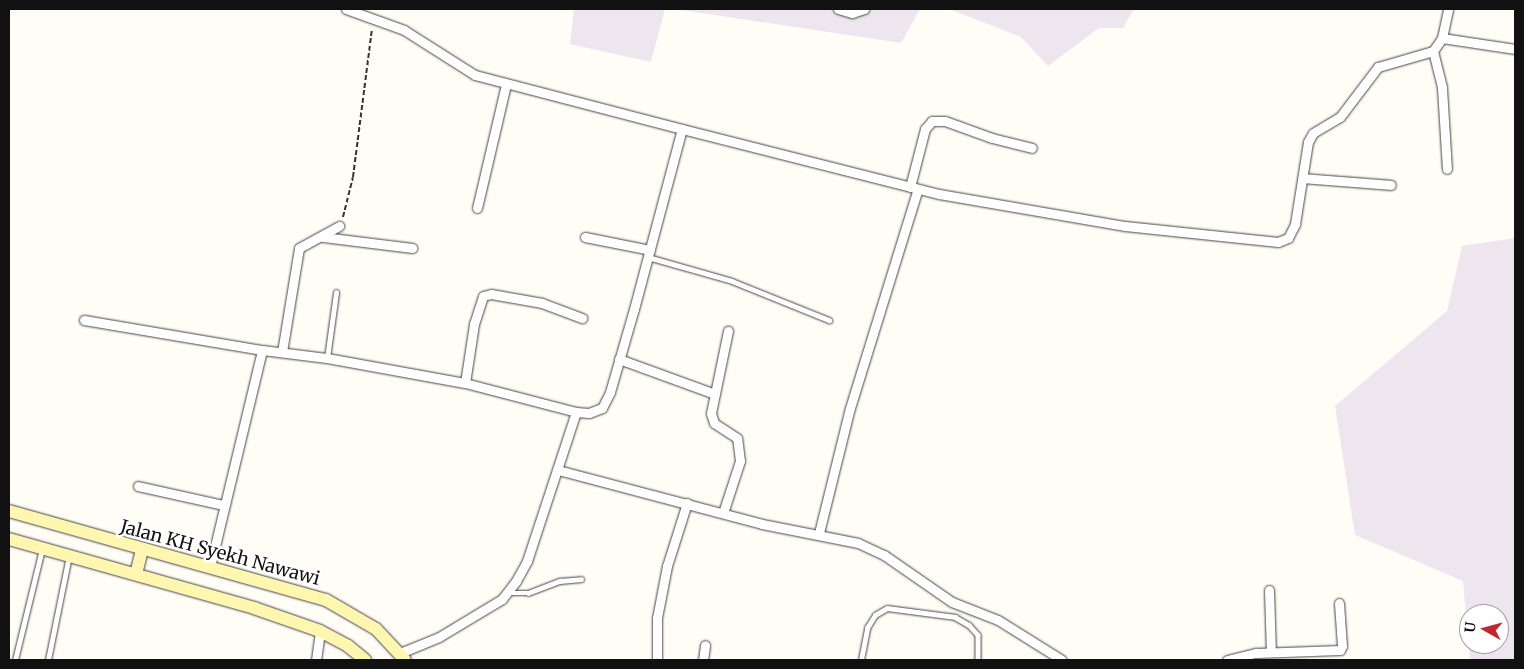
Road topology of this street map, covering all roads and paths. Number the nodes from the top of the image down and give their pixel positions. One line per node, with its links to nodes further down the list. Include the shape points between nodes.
1 (346, 9): 5 (street)
2 (838, 9): 3 (street, via 852,13)
3 (864, 9)
4 (1448, 9): 6 (street)
5 (374, 17): 9 (street, via 404,30 475,75); 17 (path, via 353,177)
6 (1442, 38): 7 (street); 8 (street)
7 (1515, 49)
8 (1433, 51): 12 (street, via 1442,88); 13 (street, via 1378,66 1340,117 1313,133 1308,142)
9 (506, 84): 10 (street); 16 (street)
10 (682, 129): 15 (street); 21 (street)
11 (1032, 148): 15 (street, via 992,138 945,120 932,121 925,129)
12 (1447, 169)
13 (1302, 178): 14 (street); 15 (street, via 1295,224 1288,238 1278,242 1125,226)
14 (1390, 185)
15 (914, 188): 40 (street, via 850,408)
16 (477, 208)
17 (339, 226): 18 (street)
18 (319, 237): 20 (street); 28 (street, via 304,243 297,254)
19 (586, 237): 21 (street)
20 (412, 248)
21 (649, 254): 25 (lane, via 732,281); 30 (street)
22 (336, 293): 29 (lane)
23 (582, 318): 31 (street, via 542,303 491,294 483,296 474,324)
24 (84, 320): 27 (street)
25 (829, 320)
26 (728, 331): 32 (street)
27 (262, 350): 28 (street); 37 (street)
28 (282, 352): 29 (street)
29 (327, 358): 31 (street)
30 (619, 358): 32 (street); 33 (street, via 602,408 589,413)
31 (465, 383): 33 (street)
32 (714, 394): 39 (street, via 711,413 714,423 737,438 740,447 740,461)
33 (576, 412): 34 (street)
34 (558, 470): 36 (street); 49 (street, via 527,562)
35 (138, 486): 37 (street)
36 (687, 503): 39 (street); 59 (street, via 667,566 656,618)
37 (224, 505): 45 (street)
38 (9, 511): 43 (main road, Jalan KH Syekh Nawawi)
39 (723, 513): 40 (street)
40 (820, 533): 63 (street, via 858,543 884,555 952,602 998,620)
41 (9, 539): 42 (main road)
42 (42, 548): 44 (main road); 55 (lane)
43 (142, 550): 45 (main road, Jalan KH Syekh Nawawi); 46 (main road)
44 (69, 555): 46 (main road); 56 (lane)
45 (210, 567): 54 (main road, Jalan KH Syekh Nawawi, via 326,600 376,629)
46 (136, 574): 51 (main road)
47 (581, 579): 49 (lane, via 560,581 528,593)
48 (1268, 590): 53 (street)
49 (507, 593): 54 (street)
50 (1339, 603): 53 (street, via 1340,650)
51 (320, 631): 57 (street); 58 (main road, via 348,646)
52 (705, 646): 60 (street)
53 (1271, 652): 64 (street)
54 (403, 657)
55 (15, 660)
56 (48, 660)
57 (316, 660)
58 (365, 660)
59 (657, 660)
60 (703, 660)
61 (861, 660): 62 (lane, via 867,628 875,615 887,608 955,617 969,624 978,635)
62 (978, 660)
63 (1062, 660)
64 (1227, 660)

